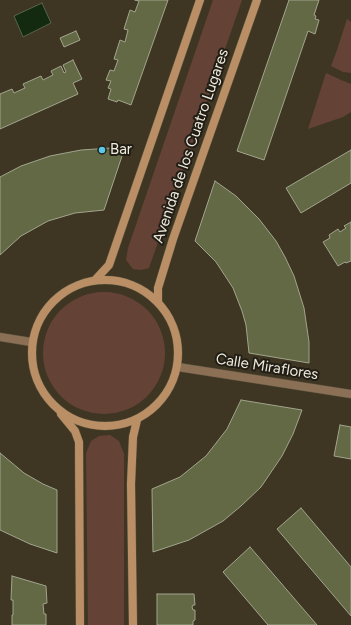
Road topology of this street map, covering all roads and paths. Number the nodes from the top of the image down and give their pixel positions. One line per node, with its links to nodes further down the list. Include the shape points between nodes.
1 (200, 0): 3 (main road, via 109,265)
2 (256, 0): 4 (main road, Avenida de los Cuatro Lugares, via 173,239 158,288)
3 (96, 279): 4 (main road, via 130,283); 6 (main road, via 66,290 43,312)
4 (158, 302): 7 (main road, via 172,321 179,344)
5 (0, 337): 6 (street)
6 (32, 342): 9 (main road, via 36,380)
7 (178, 367): 8 (street, Calle Miraflores); 10 (main road, via 170,389 156,407)
8 (351, 394)
9 (58, 411): 10 (main road, via 90,425 110,427); 11 (main road, via 75,431 79,442)
10 (137, 420): 12 (main road, via 133,436 131,484)
11 (80, 625)
12 (133, 625)

